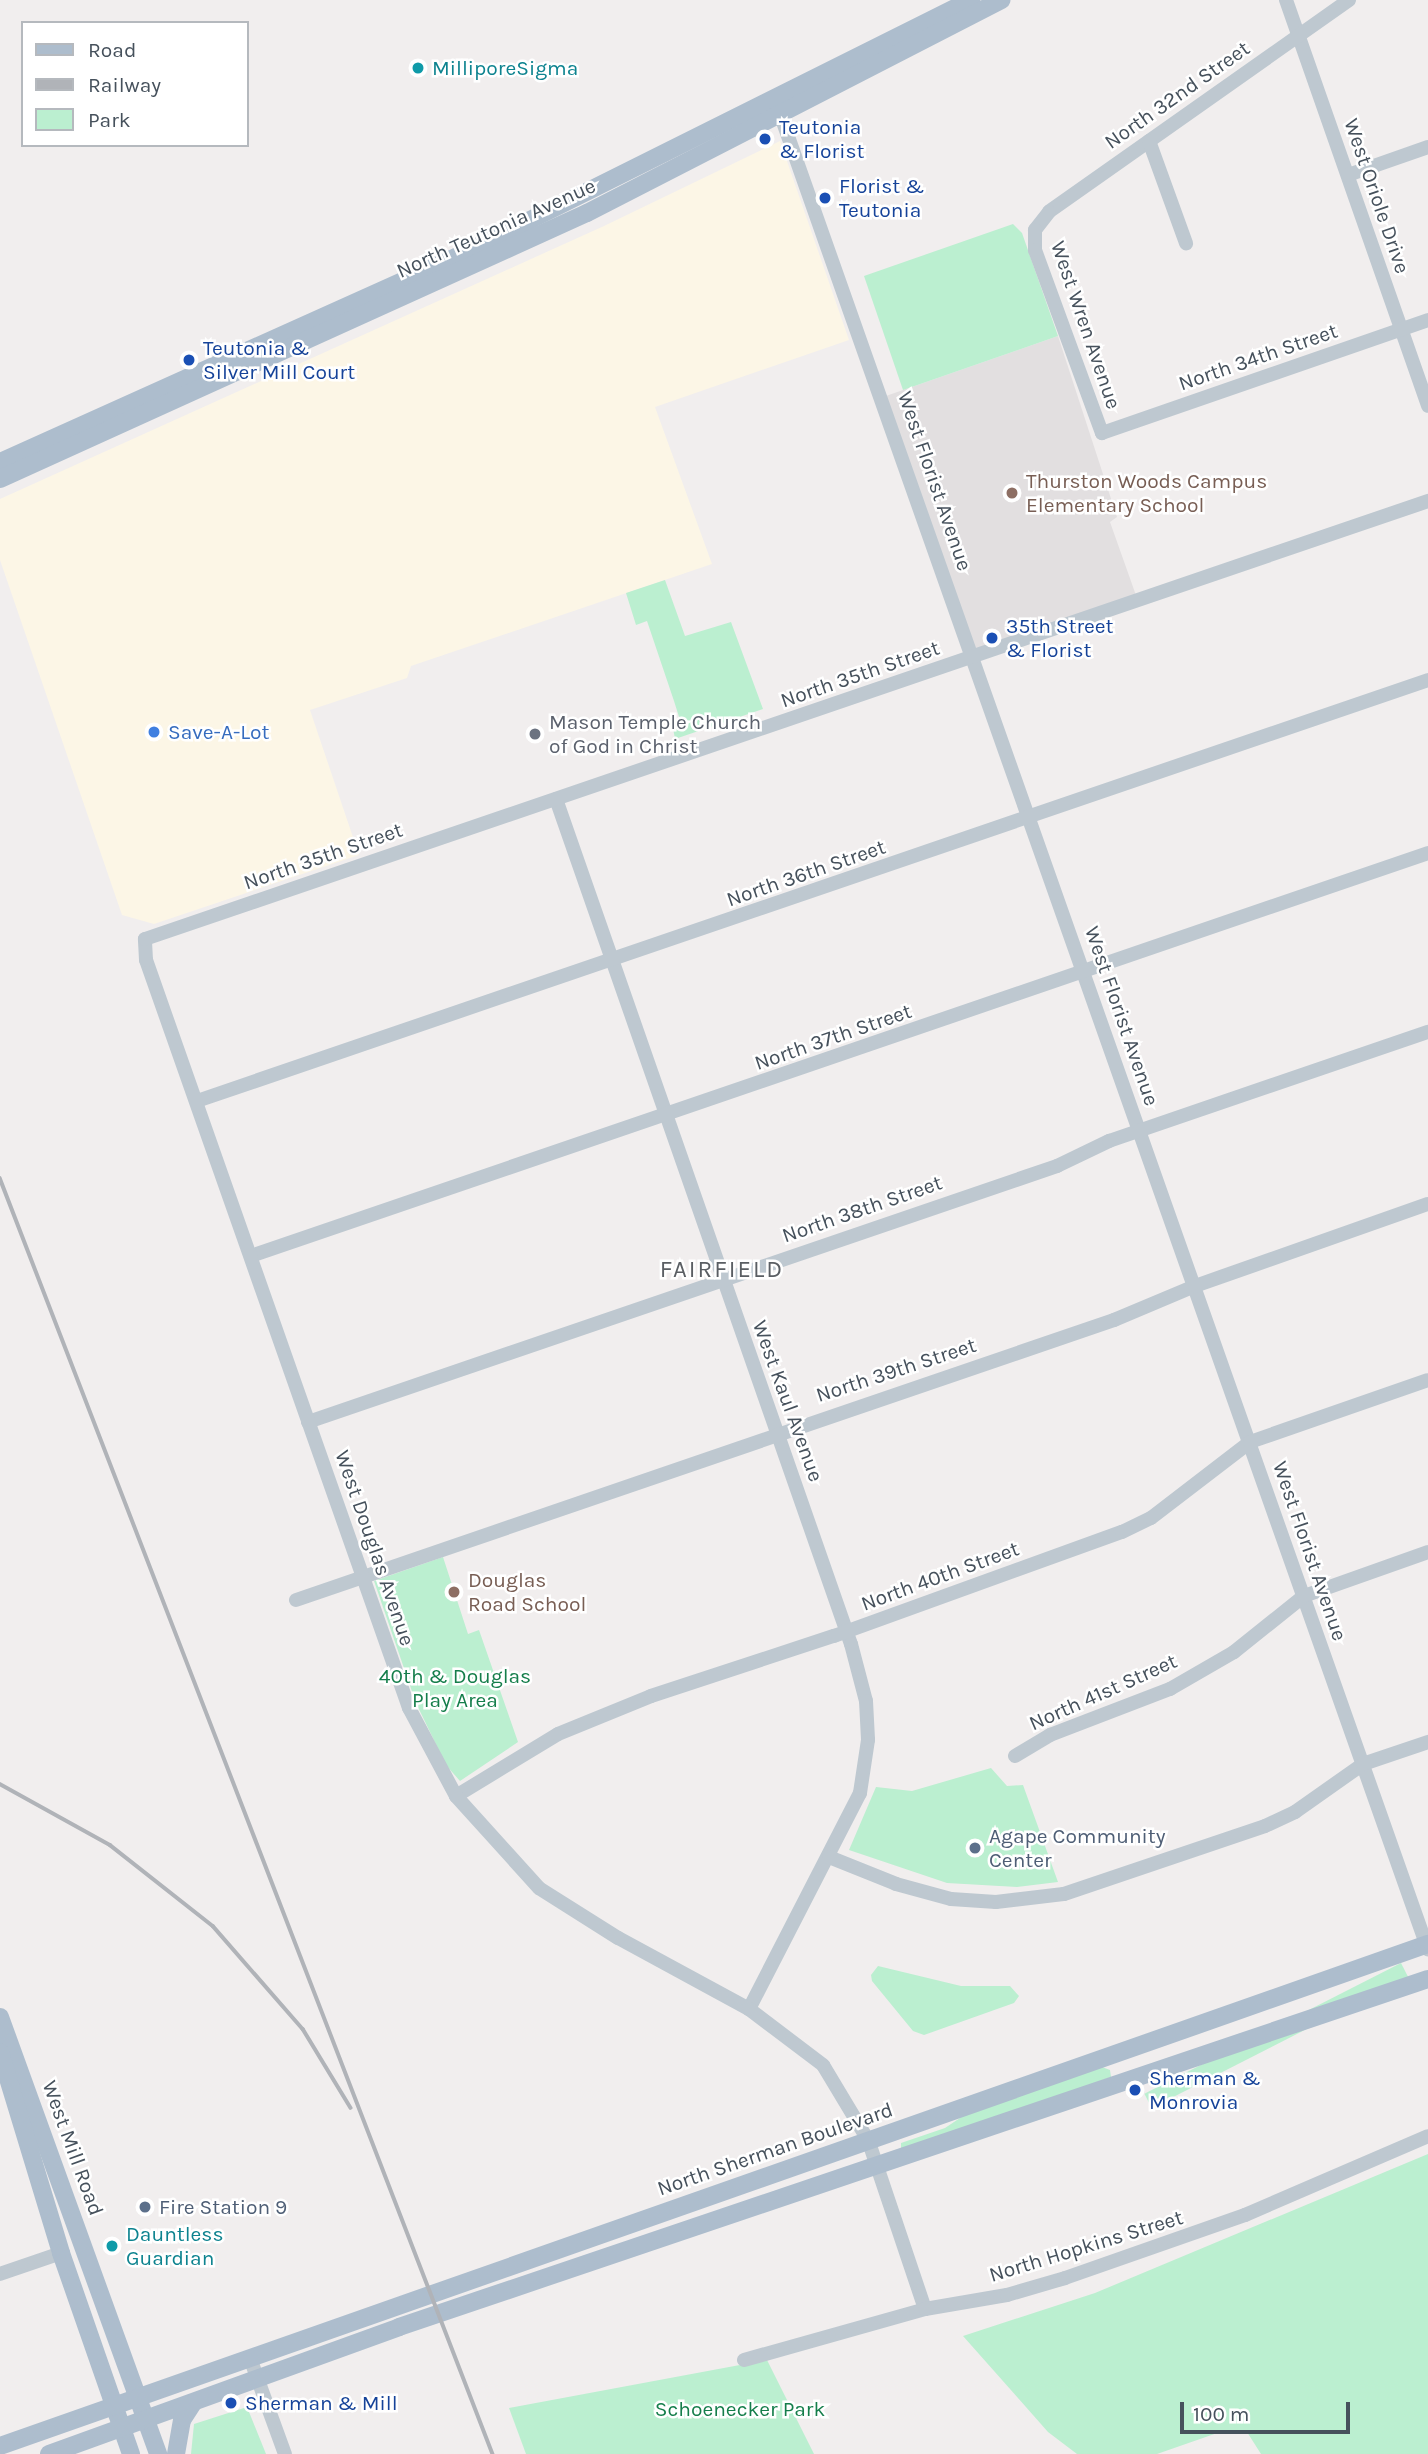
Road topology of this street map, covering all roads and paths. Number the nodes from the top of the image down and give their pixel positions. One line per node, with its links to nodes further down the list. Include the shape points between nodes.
1 (971, 0): 6 (main road, North Teutonia Avenue)
2 (1002, 0): 7 (main road, North Teutonia Avenue)
3 (1286, 0): 5 (street, West Oriole Drive)
4 (1349, 0): 5 (street, North 32nd Street)
5 (1298, 34): 8 (street, North 32nd Street); 10 (street, West Oriole Drive)
6 (774, 99): 7 (street, West Florist Avenue); 17 (main road, North Teutonia Avenue, via 456,257)
7 (782, 116): 18 (main road, North Teutonia Avenue, via 587,213); 20 (street, West Florist Avenue)
8 (1149, 141): 11 (street, North 32nd Street, via 1049,212); 12 (street)
9 (1428, 147): 10 (street)
10 (1348, 175): 14 (street, West Oriole Drive)
11 (1035, 230): 16 (street, West Wren Avenue, via 1035,250)
12 (1186, 243)
13 (1428, 320): 14 (street, North 34th Street)
14 (1402, 329): 15 (street, West Oriole Drive); 16 (street, North 34th Street)
15 (1428, 406)
16 (1102, 433)
17 (0, 462)
18 (0, 479)
19 (1428, 501): 20 (street, North 35th Street)
20 (974, 657): 22 (street, North 35th Street); 23 (street, West Florist Avenue)
21 (1428, 680): 23 (street, North 36th Street)
22 (556, 799): 25 (street, North 35th Street); 26 (street, West Kaul Avenue)
23 (1030, 819): 26 (street, North 36th Street); 27 (street, West Florist Avenue)
24 (1428, 853): 27 (street, North 37th Street)
25 (145, 939): 29 (street, West Douglas Avenue, via 146,960)
26 (611, 962): 29 (street, North 36th Street); 30 (street, West Kaul Avenue)
27 (1084, 971): 30 (street, North 37th Street); 31 (street, West Florist Avenue)
28 (1428, 1032): 31 (street, North 38th Street)
29 (197, 1101): 33 (street, West Douglas Avenue)
30 (666, 1117): 33 (street, North 37th Street); 34 (street, West Kaul Avenue)
31 (1140, 1131): 34 (street, North 38th Street, via 1057,1166); 35 (street, West Florist Avenue)
32 (1428, 1204): 35 (street, North 39th Street)
33 (251, 1256): 37 (street, West Douglas Avenue)
34 (722, 1279): 37 (street, North 38th Street); 38 (street, West Kaul Avenue)
35 (1195, 1286): 38 (street, North 39th Street, via 1114,1320); 39 (street, West Florist Avenue)
36 (1428, 1380): 39 (street, North 40th Street)
37 (309, 1422): 41 (street, West Douglas Avenue)
38 (777, 1432): 41 (street, North 39th Street); 44 (street, West Kaul Avenue)
39 (1250, 1442): 42 (street, West Florist Avenue); 44 (street, North 40th Street, via 1151,1518 1122,1532)
40 (1428, 1552): 42 (street, North 41st Street)
41 (362, 1575): 43 (street, North 39th Street); 48 (street, West Douglas Avenue, via 409,1708)
42 (1304, 1596): 46 (street, North 41st Street, via 1234,1652 1170,1689 1050,1735); 47 (street, West Florist Avenue)
43 (296, 1600)
44 (846, 1632): 48 (street, North 40th Street, via 651,1696 558,1734); 49 (street, West Kaul Avenue, via 866,1701 868,1740 860,1793)
45 (1428, 1741): 47 (street)
46 (1015, 1756)
47 (1363, 1764): 49 (street, via 1295,1812 1265,1826 1064,1894 996,1902 951,1899 876,1877); 50 (street, West Florist Avenue)
48 (456, 1796): 52 (street, West Douglas Avenue, via 539,1888 618,1938)
49 (829, 1857): 52 (street, West Kaul Avenue)
50 (1427, 1945): 56 (main road, North Sherman Boulevard)
51 (1428, 1979): 57 (main road)
52 (749, 2009): 56 (street, West Douglas Avenue, via 823,2065)
53 (0, 2017): 64 (main road, West Mill Road)
54 (0, 2052): 58 (main road, West Mill Road)
55 (1428, 2136): 60 (street, North Hopkins Street, via 1245,2216 1131,2256 1007,2295)
56 (868, 2140): 57 (street, West Douglas Avenue); 61 (main road, North Sherman Boulevard)
57 (877, 2168): 60 (street, West Douglas Avenue); 63 (main road, via 399,2327)
58 (61, 2253): 59 (street); 66 (main road, West Mill Road)
59 (0, 2274)
60 (925, 2309): 62 (street, North Hopkins Street)
61 (250, 2358): 63 (street); 64 (main road, North Sherman Boulevard)
62 (744, 2360)
63 (258, 2381): 65 (main road); 74 (street)
64 (137, 2396): 66 (main road, North Sherman Boulevard); 67 (main road, West Mill Road)
65 (193, 2403): 67 (main road); 73 (main road, via 182,2420)
66 (114, 2405): 68 (main road, West Mill Road); 69 (main road, North Sherman Boulevard)
67 (146, 2421): 68 (main road); 72 (main road, West Mill Road)
68 (122, 2429): 70 (main road); 71 (main road, West Mill Road)
69 (0, 2446)
70 (49, 2454)
71 (131, 2454)
72 (158, 2454)
73 (176, 2454)
74 (285, 2454)

